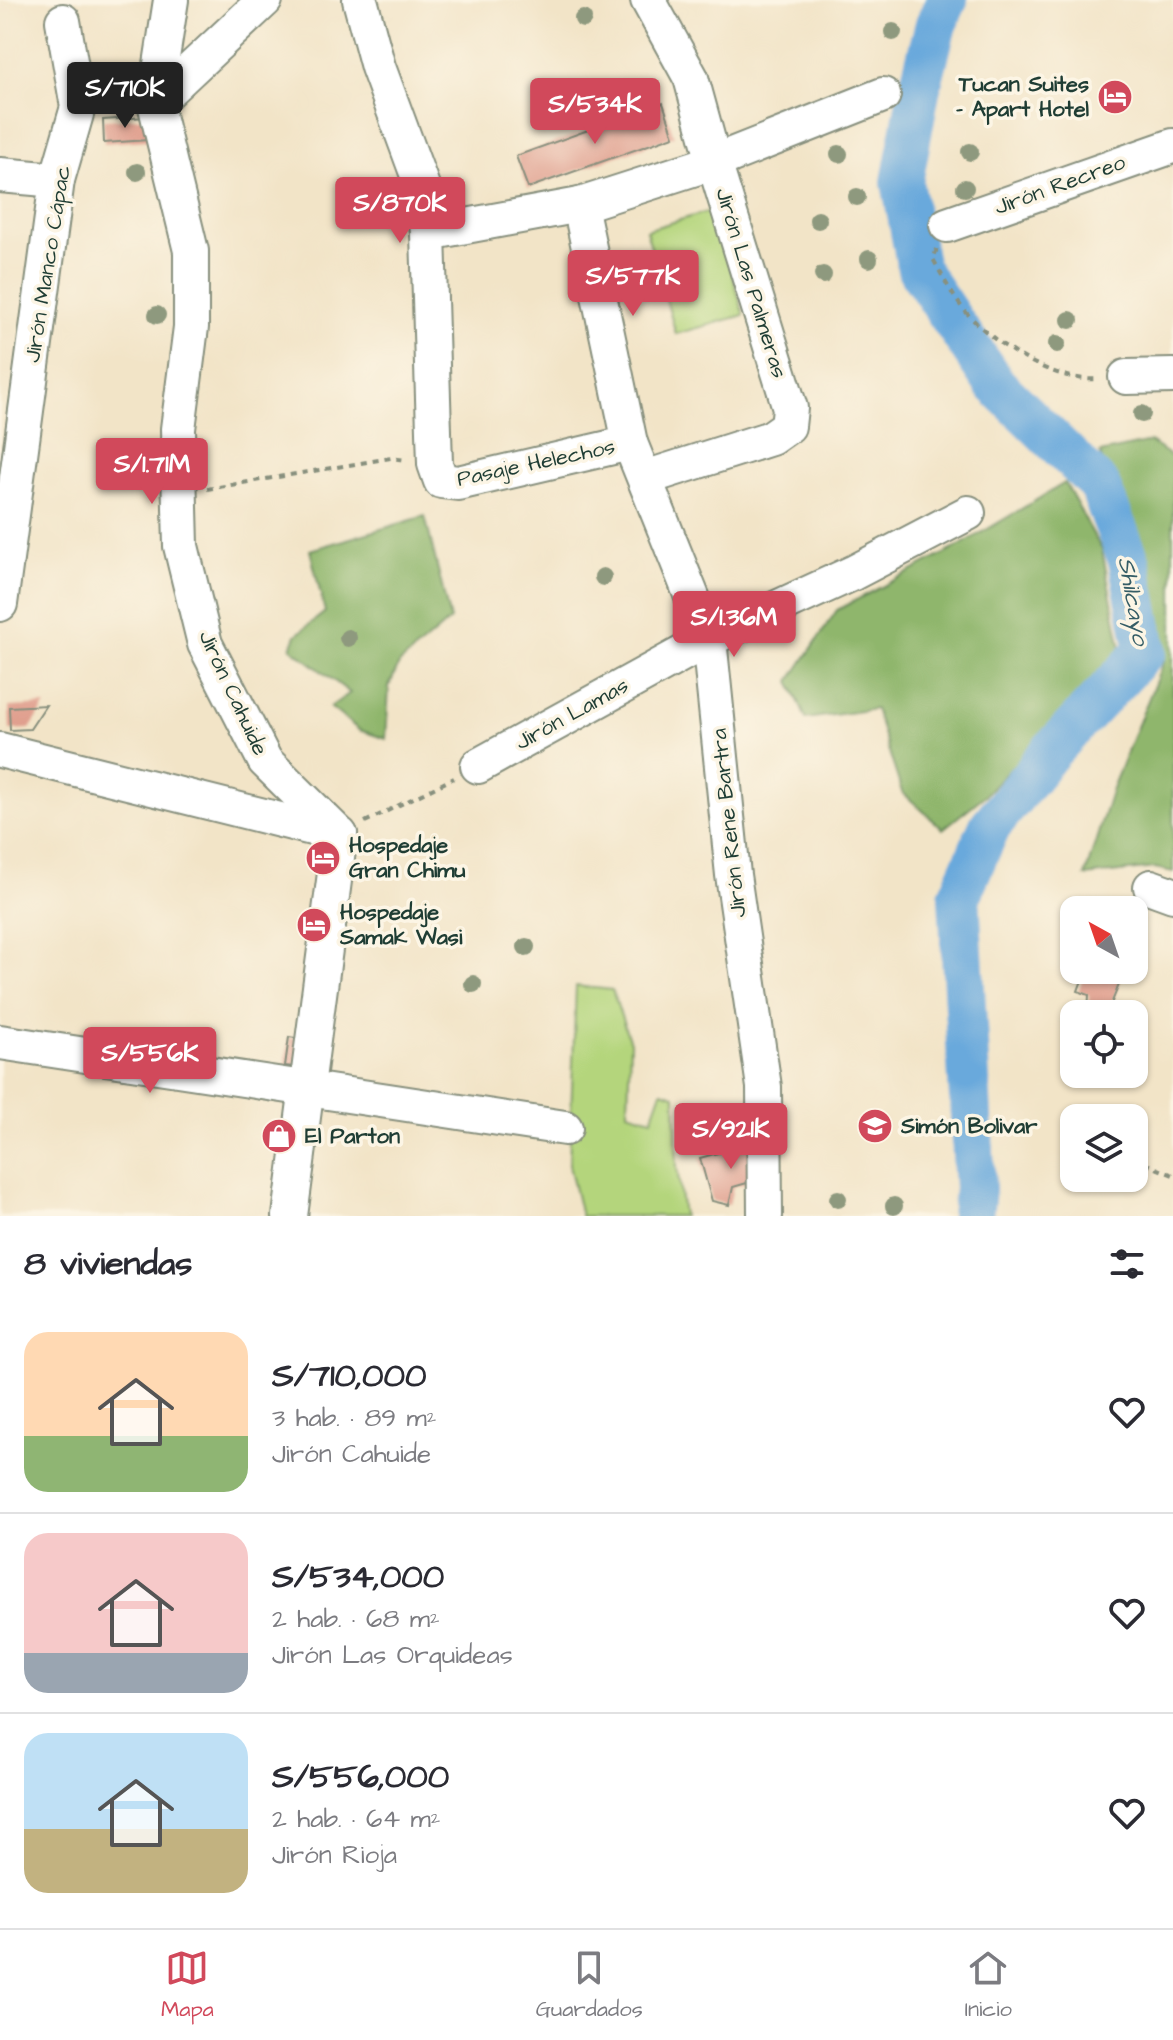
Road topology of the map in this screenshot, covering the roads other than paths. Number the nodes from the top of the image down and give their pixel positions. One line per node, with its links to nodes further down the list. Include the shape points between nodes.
1 (171, 0): 7 (street, Jirón Cahuide)
2 (265, 0): 7 (street)
3 (360, 0): 14 (street, via 378,67 423,189)
4 (648, 0): 9 (street, Jirón Las Palmeras, via 691,78)
5 (63, 21): 11 (street, Jirón Manco Cápac, via 78,107)
6 (883, 95): 9 (street)
7 (155, 103): 24 (street, Jirón Cahuide, via 191,251 191,327 178,429 181,546 205,644 265,761)
8 (1173, 146): 13 (street, Jirón Recreo)
9 (714, 162): 12 (street); 18 (street, Jirón Las Palmeras, via 790,408 788,426 771,438)
10 (0, 175): 11 (street)
11 (57, 180): 20 (street, Jirón Manco Cápac)
12 (580, 205): 14 (street); 17 (street, Jirón Rene Bartra)
13 (947, 225)
14 (428, 233): 17 (street, Pasaje Helechos, via 438,473 458,483)
15 (1173, 376): 16 (street)
16 (1126, 377)
17 (630, 443): 18 (street, Jirón Rene Bartra)
18 (645, 478): 21 (street, Jirón Rene Bartra)
19 (968, 513): 21 (street, Jirón Lamas)
20 (0, 604)
21 (709, 639): 23 (street, Jirón Lamas); 29 (street, Jirón Rene Bartra, via 733,875 764,1087)
22 (0, 750): 24 (street)
23 (478, 766)
24 (340, 835): 26 (street)
25 (0, 1042): 26 (street)
26 (308, 1090): 27 (street); 28 (street)
27 (565, 1128)
28 (290, 1216)
29 (765, 1216)

